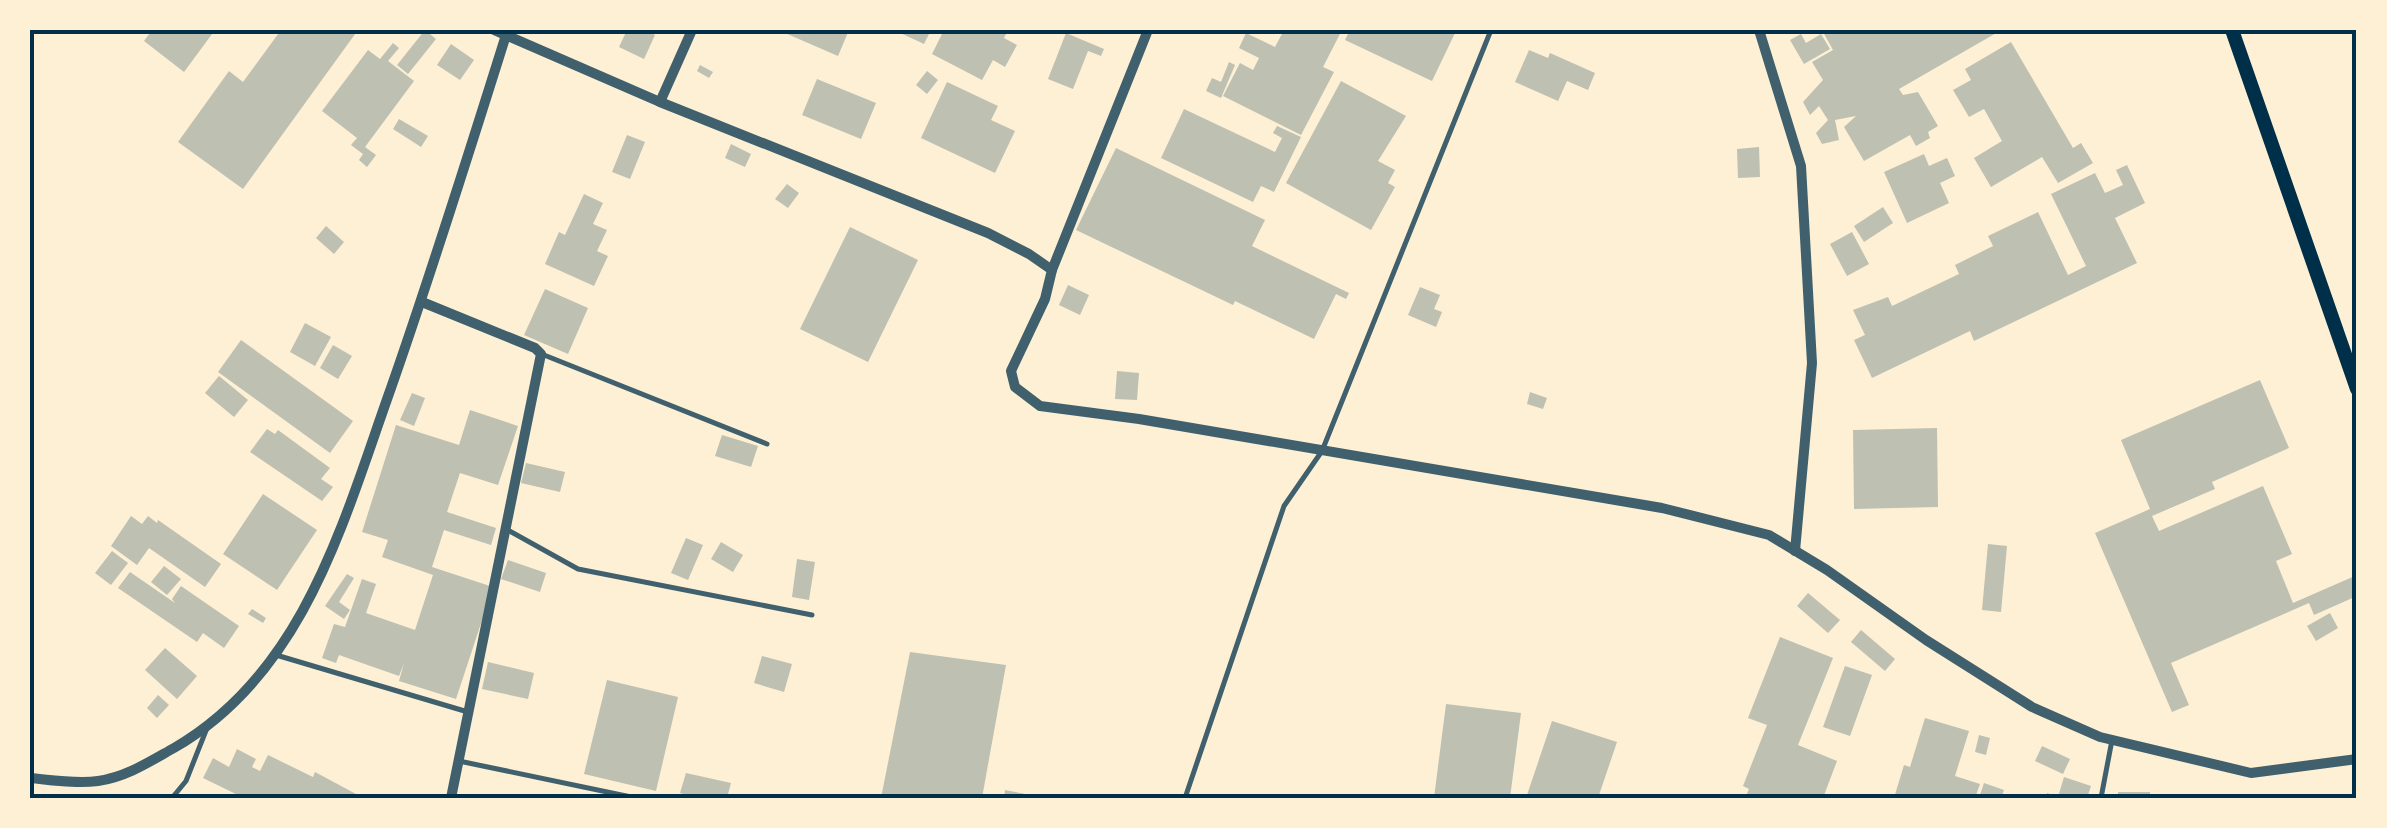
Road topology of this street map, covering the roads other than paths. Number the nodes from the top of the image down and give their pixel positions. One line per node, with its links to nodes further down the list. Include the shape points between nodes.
1 (692, 30): 7 (street)
2 (1148, 30): 8 (street)
3 (1490, 30): 13 (lane)
4 (1760, 30): 15 (street, via 1801,166 1812,363)
5 (2232, 30): 11 (main road)
6 (500, 33): 7 (street); 9 (street)
7 (660, 102): 8 (street, via 988,233)
8 (1052, 270): 13 (street, via 1011,371 1015,387 1040,406)
9 (422, 302): 10 (street); 17 (street, via 318,584)
10 (541, 354): 12 (lane); 14 (street)
11 (2357, 389)
12 (768, 444)
13 (1322, 451): 15 (street, via 1662,508 1769,536); 27 (lane, via 1284,506)
14 (506, 529): 16 (lane, via 578,569); 18 (street)
15 (1795, 551): 20 (street, via 2032,707)
16 (812, 615)
17 (276, 655): 18 (lane); 19 (street)
18 (468, 712): 22 (street)
19 (208, 728): 23 (street, via 110,778); 24 (lane)
20 (2112, 740): 21 (street, via 2250,773); 28 (lane)
21 (2357, 759)
22 (459, 761): 25 (street); 26 (lane)
23 (31, 780)
24 (172, 798)
25 (451, 798)
26 (636, 798)
27 (1184, 798)
28 (2100, 798)

